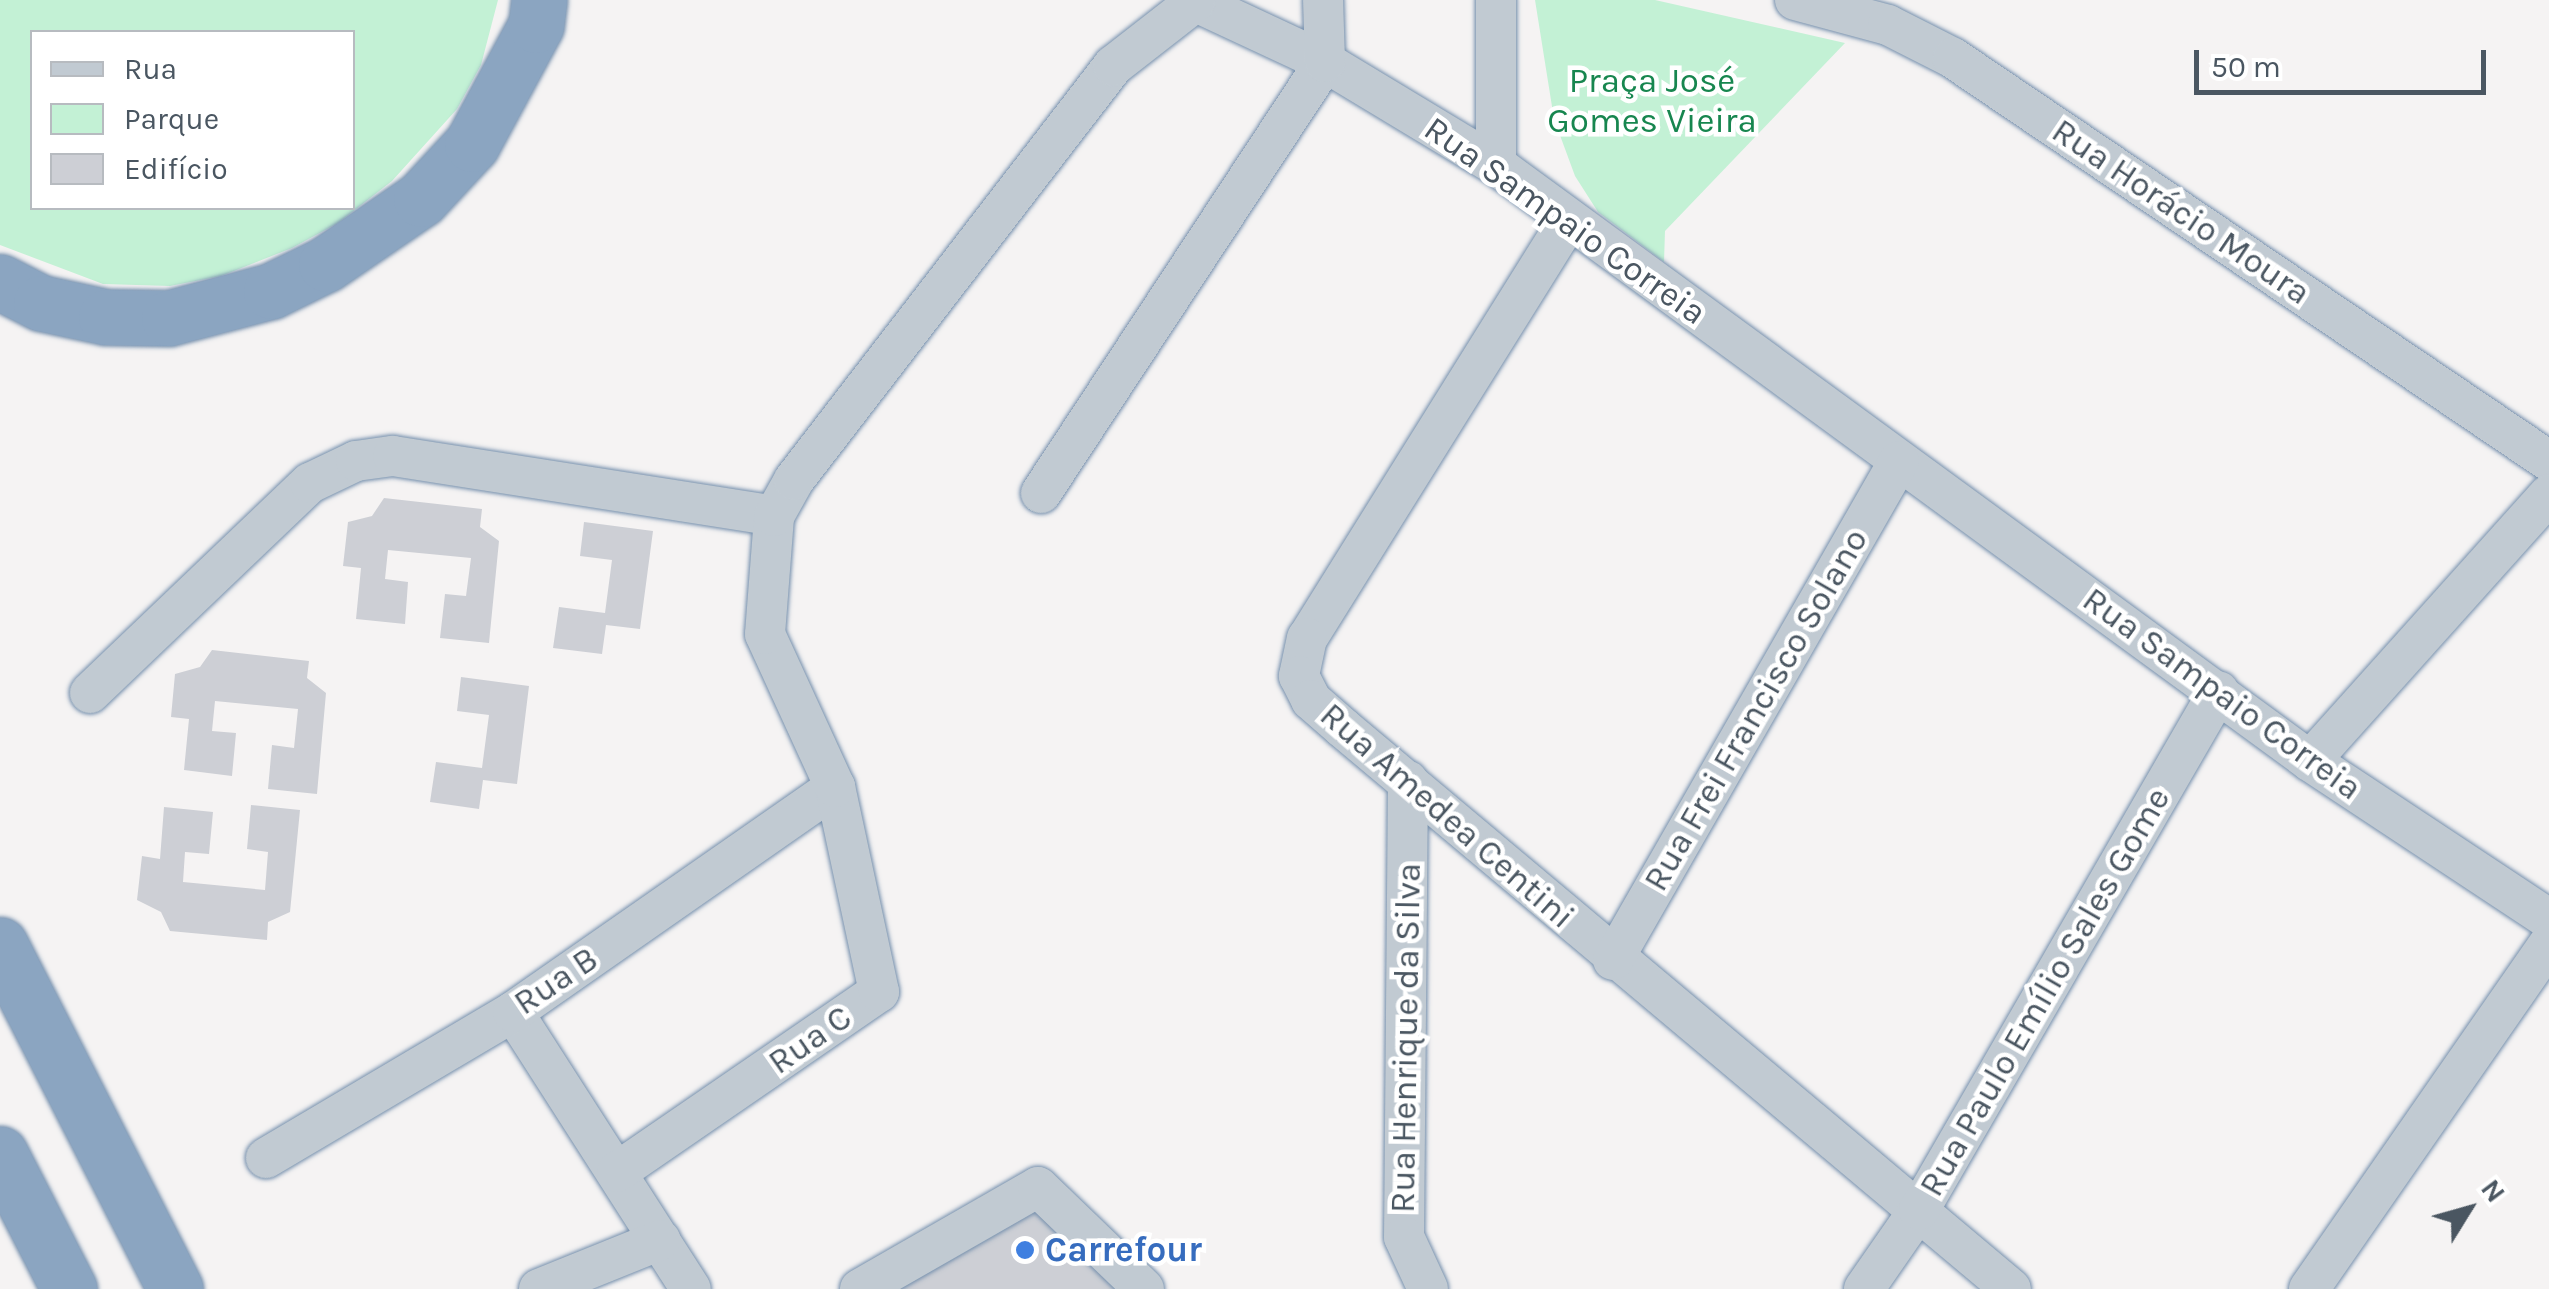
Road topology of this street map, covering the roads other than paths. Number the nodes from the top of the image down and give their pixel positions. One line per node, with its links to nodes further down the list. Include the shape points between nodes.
1 (539, 0): 9 (highway, via 536,25 472,144 421,199 326,264 254,298 170,318 106,317 40,303)
2 (1323, 0): 6 (street)
3 (1496, 0): 7 (street)
4 (1795, 0): 11 (street, Rua Horácio Moura, via 1888,25 1953,58)
5 (1212, 4): 6 (street, Rua Sampaio Correia); 14 (street, Rua Sampaio Correia, via 1113,66 794,480)
6 (1325, 62): 7 (street, Rua Sampaio Correia); 12 (street)
7 (1496, 165): 8 (street, Rua Sampaio Correia)
8 (1568, 221): 10 (street, Rua Sampaio Correia); 18 (street, Rua Amedea Centini, via 1307,638 1299,676 1312,700)
9 (0, 282)
10 (1898, 461): 15 (street, Rua Sampaio Correia); 23 (street, Rua Frei Francisco Solano)
11 (2549, 461)
12 (1041, 493)
13 (2549, 496): 17 (street)
14 (774, 516): 16 (street, via 393,456 356,461 310,483); 19 (street, Rua Sampaio Correia, via 765,634)
15 (2219, 691): 17 (street, Rua Sampaio Correia); 28 (street, Rua Paulo Emílio Sales Gome)
16 (90, 693)
17 (2310, 761): 20 (street, Rua Sampaio Correia)
18 (1408, 781): 23 (street, Rua Amedea Centini); 38 (street, Rua Henrique da Silva, via 1404,1237)
19 (835, 787): 24 (street, Rua B); 27 (street, Rua C, via 879,992)
20 (2549, 919)
21 (2549, 944): 41 (street)
22 (3, 959): 33 (highway)
23 (1613, 960): 28 (street, Rua Amedea Centini)
24 (514, 1012): 26 (street, Rua B); 27 (street)
25 (0, 1154): 32 (highway)
26 (266, 1158)
27 (617, 1172): 30 (street)
28 (1919, 1210): 39 (street, Rua Paulo Emílio Sales Gome); 40 (street, Rua Amedea Centini)
29 (0, 1239): 31 (highway)
30 (660, 1240): 34 (street); 35 (street)
31 (31, 1289)
32 (69, 1289)
33 (175, 1289)
34 (539, 1289)
35 (691, 1289)
36 (860, 1289): 37 (street, via 1038,1187)
37 (1144, 1289)
38 (1428, 1289)
39 (1864, 1289)
40 (2011, 1289)
41 (2310, 1289)

